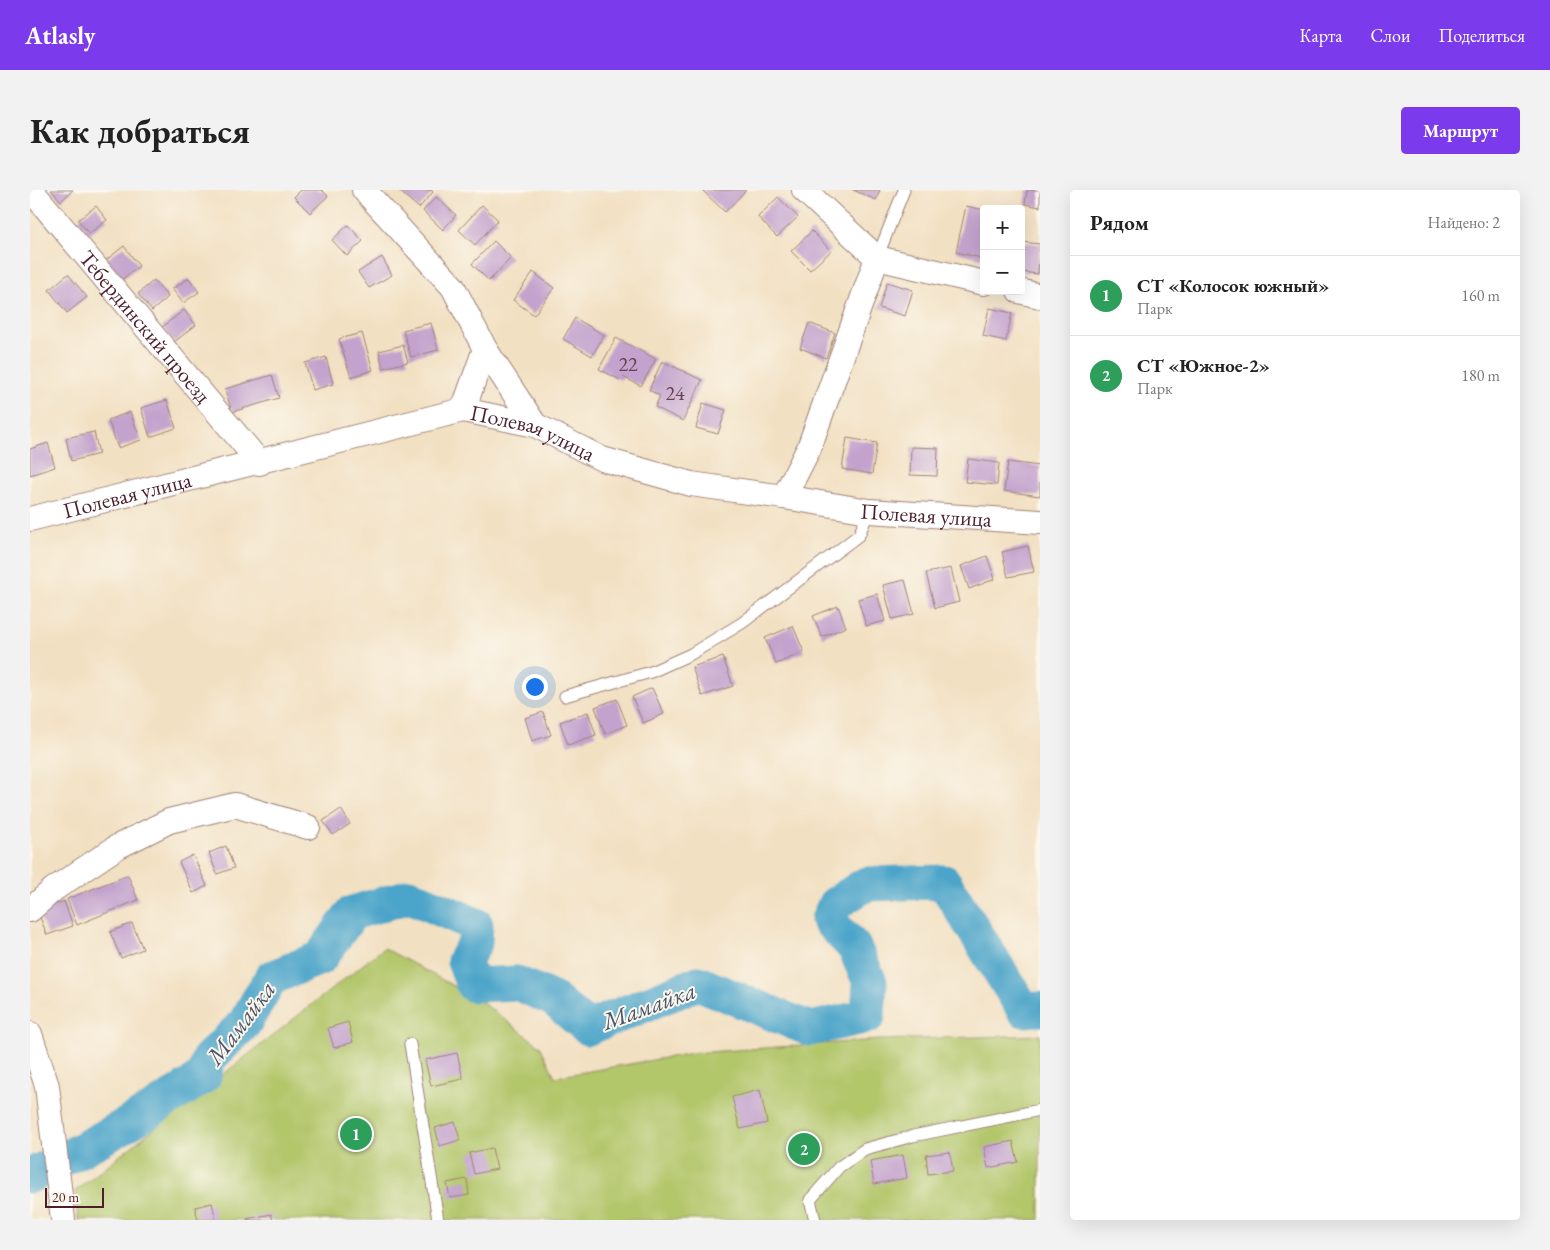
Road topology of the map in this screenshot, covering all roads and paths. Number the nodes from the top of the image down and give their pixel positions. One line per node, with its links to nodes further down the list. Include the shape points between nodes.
1 (31, 190): 5 (street, Тебердинский проезд)
2 (364, 190): 10 (street, via 453,287)
3 (804, 190): 6 (street)
4 (904, 190): 6 (lane)
5 (40, 216): 13 (street, Тебердинский проезд)
6 (877, 258): 7 (street); 14 (street, via 809,448)
7 (980, 282)
8 (1025, 292): 9 (street)
9 (1040, 296)
10 (485, 349): 11 (street); 12 (street)
11 (463, 410): 12 (street, Полевая улица); 13 (street, Полевая улица)
12 (535, 425): 14 (street, Полевая улица, via 602,459 691,484)
13 (260, 462): 16 (street, Полевая улица)
14 (784, 497): 15 (street, Полевая улица)
15 (869, 511): 17 (street, Полевая улица); 18 (lane, via 858,535 742,623 691,654 651,672)
16 (30, 519)
17 (1040, 522)
18 (565, 696)
19 (308, 827): 20 (street, via 235,805 169,821 117,847 54,889)
20 (30, 910)
21 (30, 1034): 24 (street, via 46,1086)
22 (410, 1044): 25 (lane)
23 (1040, 1110): 26 (lane, via 865,1149 839,1166 810,1200)
24 (62, 1209)
25 (438, 1220)
26 (815, 1220)

